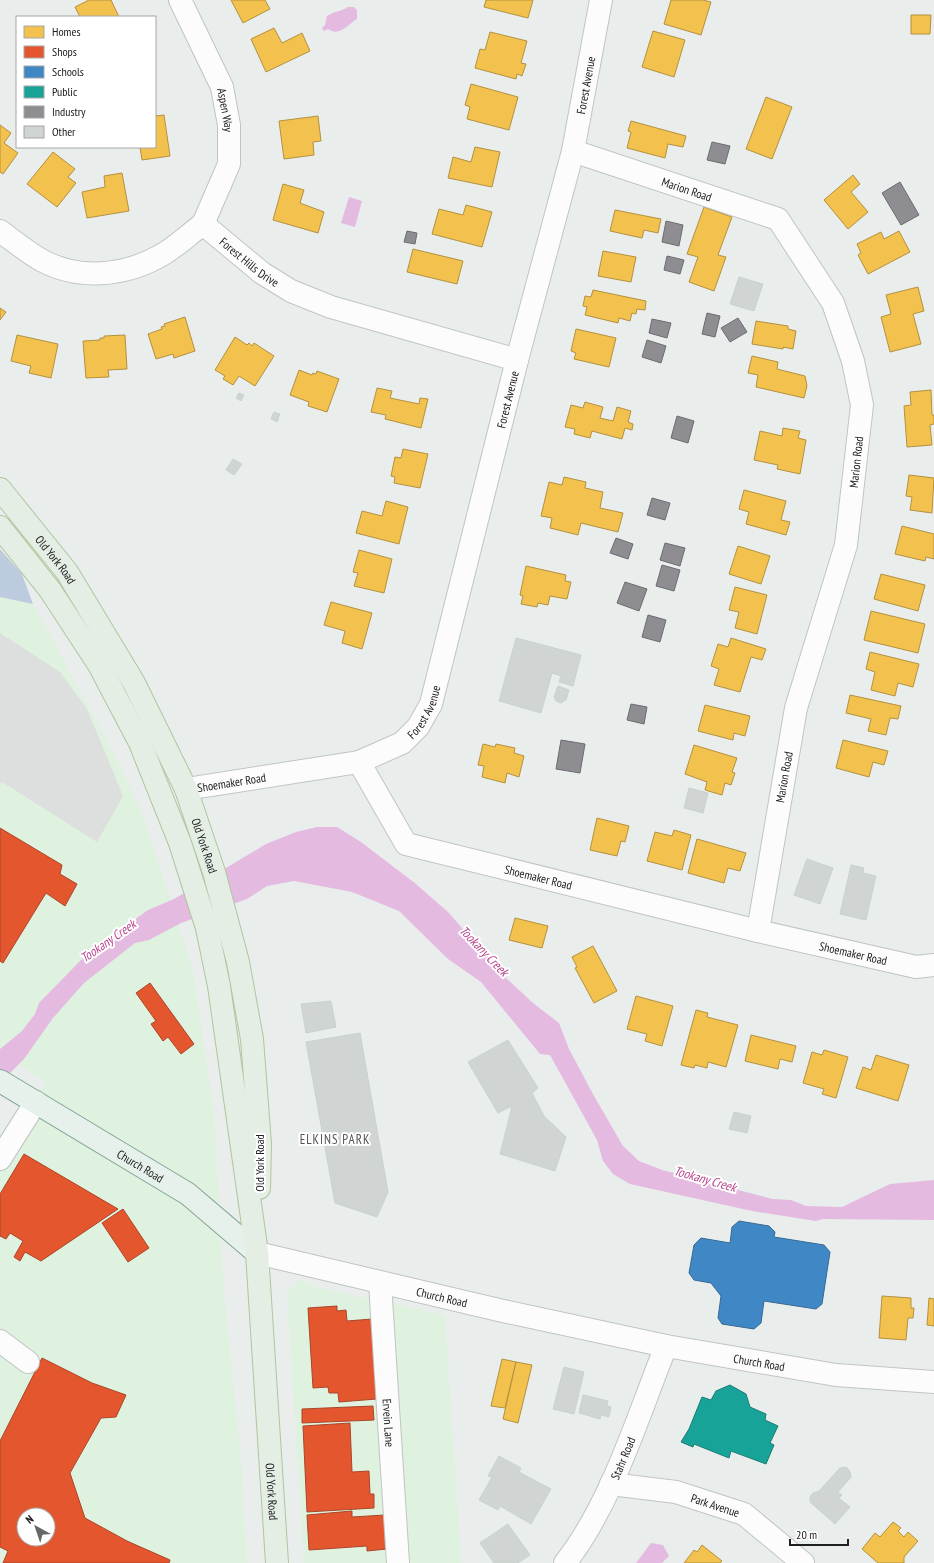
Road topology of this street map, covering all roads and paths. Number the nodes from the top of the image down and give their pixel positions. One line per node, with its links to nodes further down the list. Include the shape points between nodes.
1 (180, 0): 4 (street, Aspen Way, via 222,87 229,125 229,164)
2 (601, 0): 3 (street, Forest Avenue)
3 (573, 151): 6 (street, Forest Avenue); 11 (street, Marion Road, via 778,219 832,302 853,360 862,405 846,545 796,708)
4 (203, 224): 5 (street, via 158,257 129,269 101,275 69,271 43,262); 6 (street, Forest Hills Drive, via 262,273 291,291 331,307)
5 (0, 231)
6 (517, 360): 9 (street, Forest Avenue, via 431,704 418,727 402,743)
7 (0, 489): 10 (highway, Old York Road, via 67,572 134,683)
8 (0, 527): 16 (highway, Old York Road, via 50,590 100,668 143,750 180,843 207,928 219,986)
9 (359, 762): 10 (street, Shoemaker Road); 11 (street, Shoemaker Road, via 406,844)
10 (186, 789): 16 (highway, Old York Road, via 226,916 238,962 252,1039 260,1144)
11 (758, 931): 12 (street, Shoemaker Road, via 916,967)
12 (934, 965)
13 (0, 1081): 14 (main road, Church Road)
14 (28, 1096): 15 (street); 16 (main road, Church Road, via 188,1194)
15 (0, 1159)
16 (257, 1253): 17 (street, Church Road); 23 (highway, Old York Road)
17 (380, 1283): 19 (street, Church Road); 24 (street, Ervein Lane)
18 (0, 1341): 20 (street)
19 (666, 1346): 21 (street, Church Road, via 836,1374); 22 (street, Stahr Road)
20 (28, 1362)
21 (934, 1382)
22 (611, 1484): 25 (street, Stahr Road, via 580,1544); 26 (street, Park Avenue, via 676,1492 744,1514)
23 (277, 1563)
24 (398, 1563)
25 (564, 1563)
26 (803, 1563)

